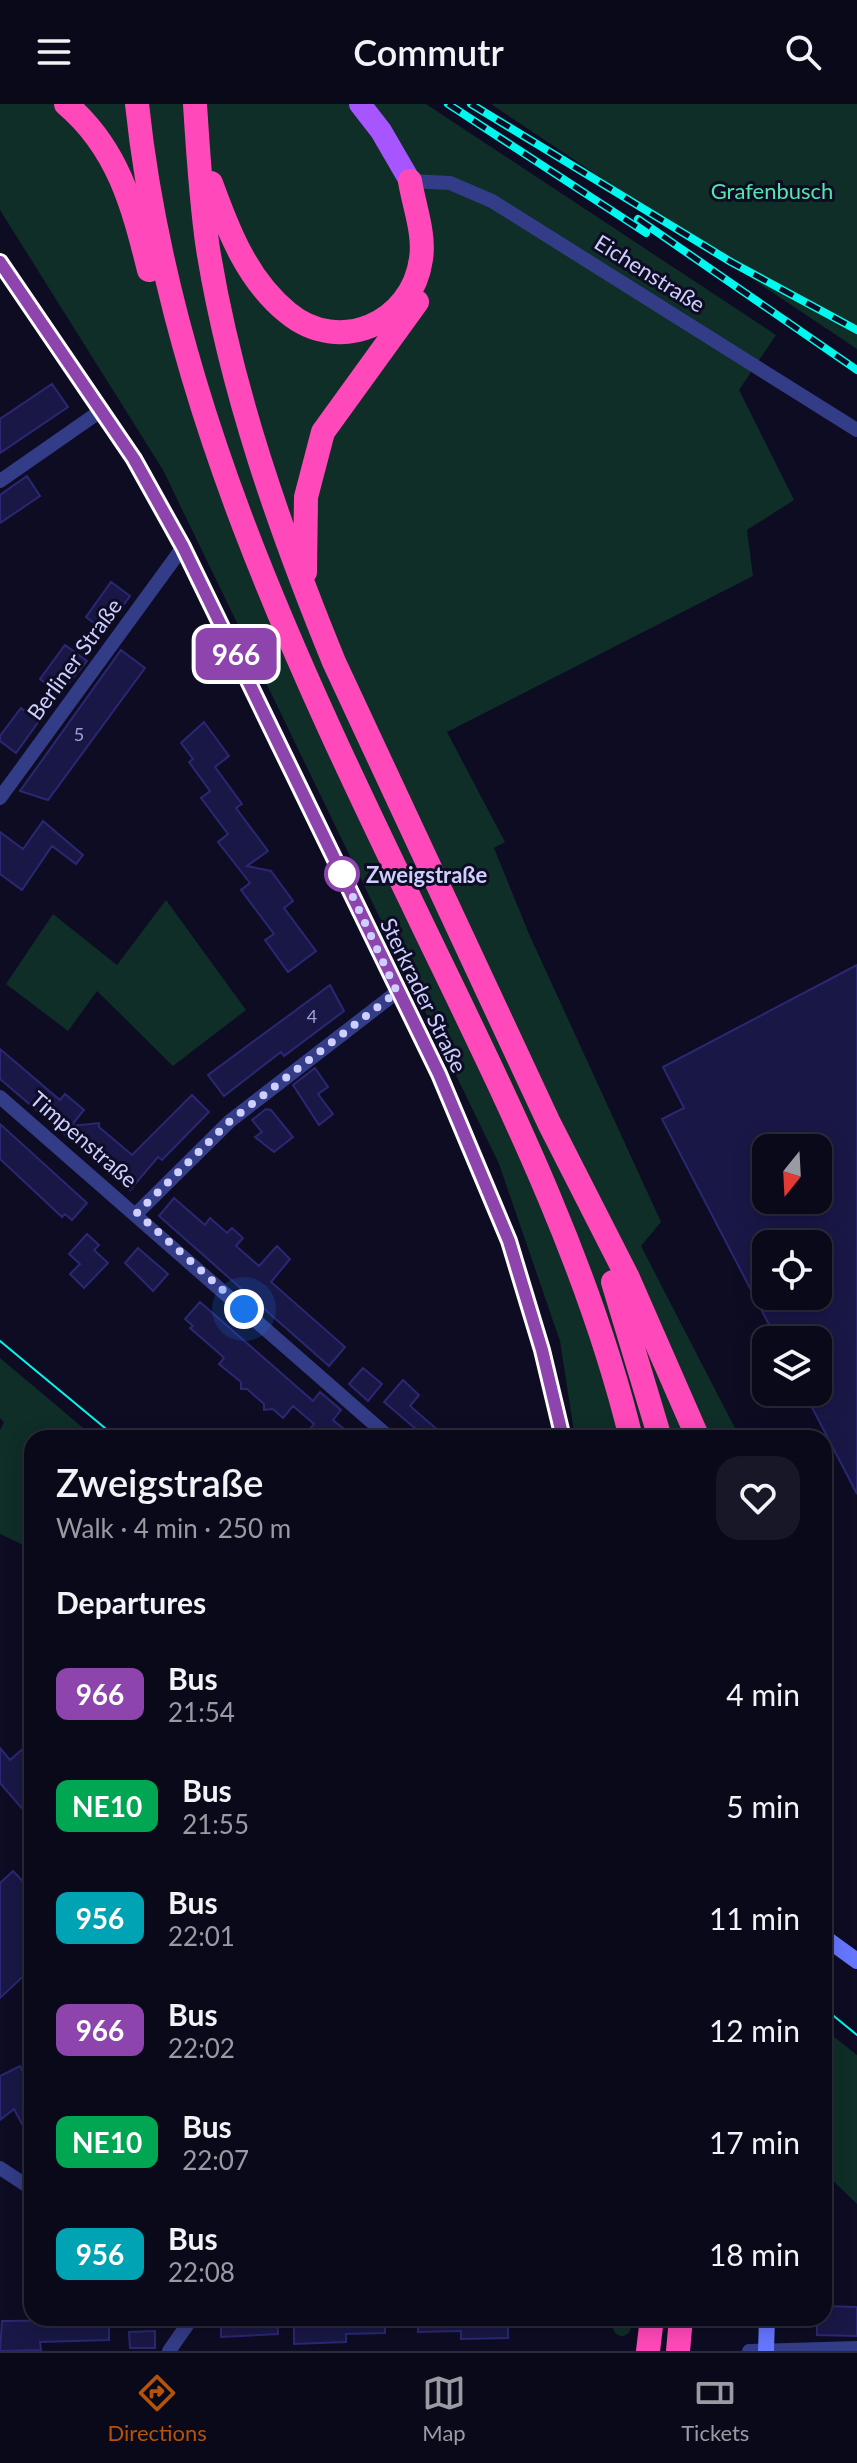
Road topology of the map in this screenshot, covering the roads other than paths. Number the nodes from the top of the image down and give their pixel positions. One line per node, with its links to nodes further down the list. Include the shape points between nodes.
1 (66, 104): 8 (highway, via 95,133 128,188 169,342)
2 (137, 104): 8 (highway, via 163,259)
3 (195, 104): 5 (highway)
4 (360, 104): 6 (main road)
5 (198, 149): 6 (highway, via 248,267 286,312 307,326 332,333 373,327 399,305 414,283 422,248); 13 (highway, via 208,250 237,377)
6 (410, 181): 10 (street, Eichenstraße, via 450,183 492,201); 13 (highway, via 429,227 429,270 415,306 323,432 306,497)
7 (0, 262): 9 (street, Sterkrader Straße)
8 (194, 380): 21 (highway, via 227,481 304,671 572,1252)
9 (102, 410): 11 (street); 12 (street, Sterkrader Straße)
10 (857, 430)
11 (0, 481)
12 (183, 547): 14 (street, Berliner Straße); 15 (street, Sterkrader Straße)
13 (303, 586): 17 (highway)
14 (0, 798)
15 (397, 992): 18 (street, via 230,1121); 20 (street, Sterkrader Straße, via 459,1118 505,1229)
16 (0, 1097): 18 (street, Timpenstraße)
17 (549, 1123): 22 (highway, via 623,1310); 23 (highway, via 628,1278)
18 (137, 1213): 19 (street, Timpenstraße)
19 (381, 1430)
20 (561, 1430)
21 (629, 1430)
22 (658, 1430)
23 (694, 1430)
24 (832, 1943): 25 (street)
25 (857, 1961)
26 (0, 2168): 27 (street)
27 (24, 2184)
28 (186, 2326): 33 (street)
29 (651, 2326): 34 (highway)
30 (680, 2326): 35 (highway)
31 (767, 2326): 37 (street)
32 (857, 2348): 37 (street)
33 (169, 2351)
34 (648, 2351)
35 (678, 2351)
36 (749, 2351): 37 (street)
37 (766, 2351)

